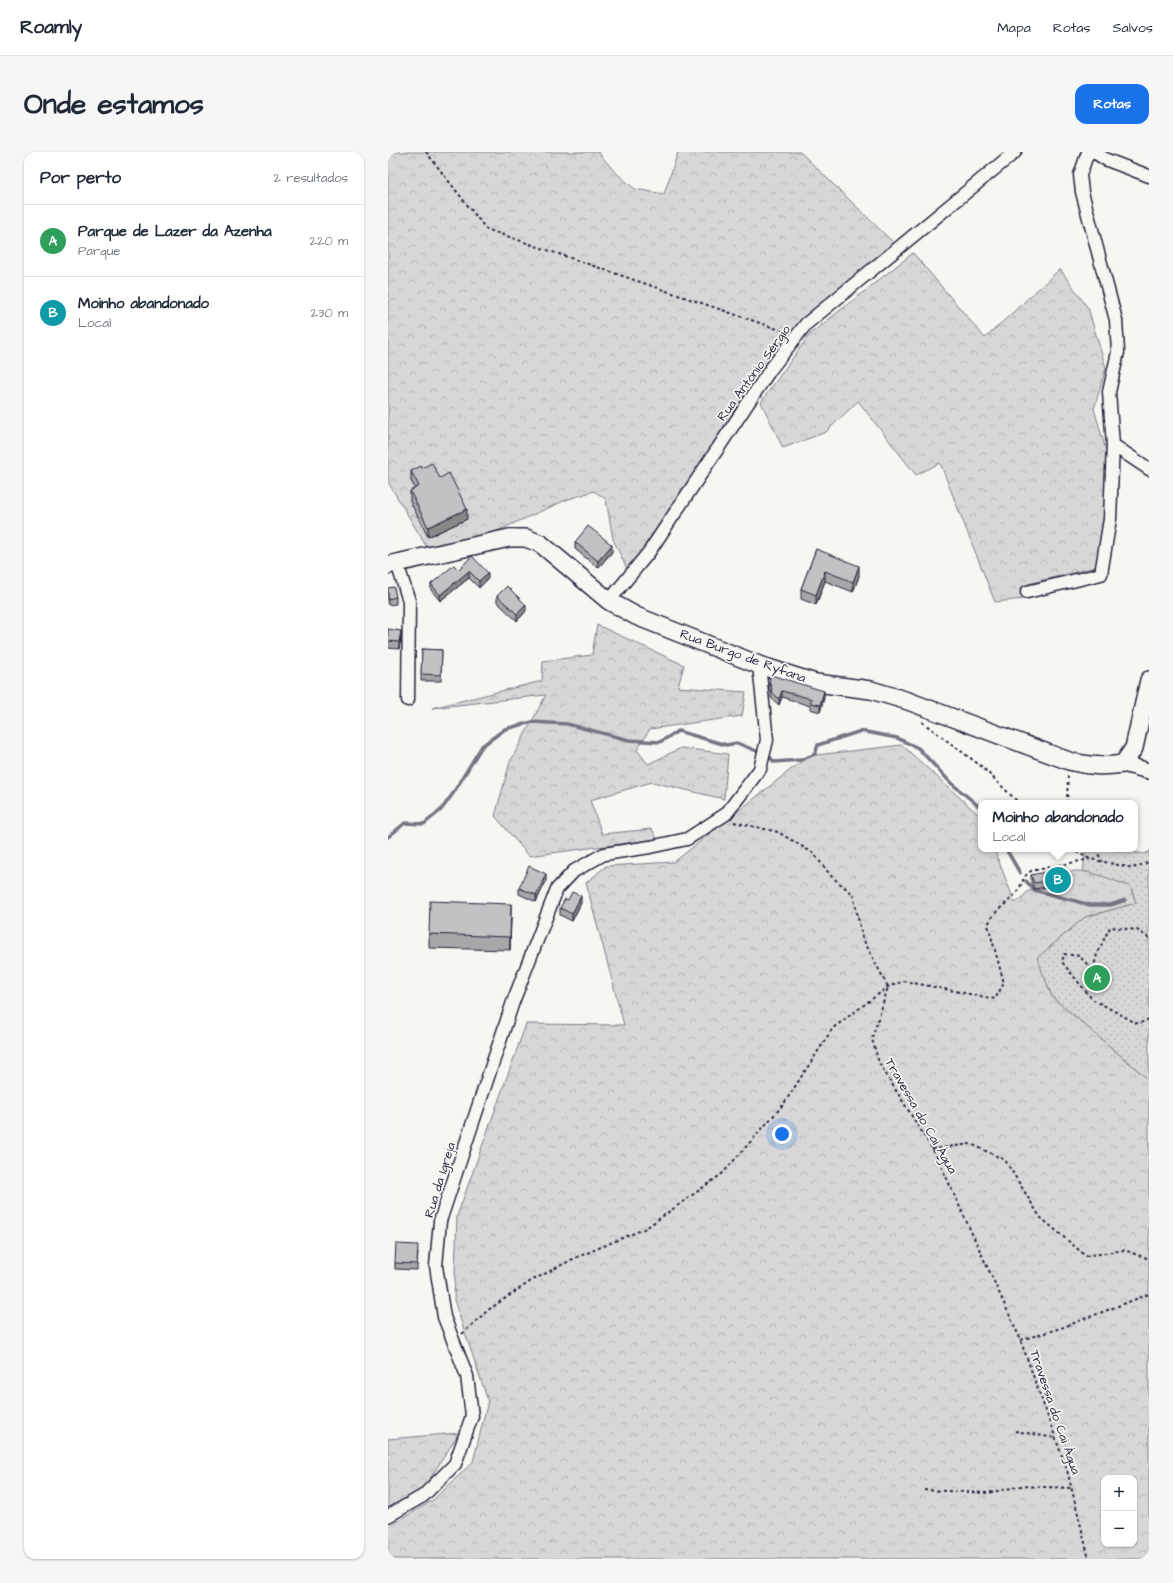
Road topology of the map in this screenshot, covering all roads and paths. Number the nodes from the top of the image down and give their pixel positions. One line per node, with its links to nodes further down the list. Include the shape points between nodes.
1 (426, 152): 6 (path, via 486,229)
2 (1015, 152): 6 (street, Rua António Sérgio, via 806,324)
3 (1088, 152): 7 (street, via 1080,175 1082,192 1116,320 1118,352 1109,392)
4 (1094, 152): 5 (street, via 1107,160)
5 (1149, 176)
6 (797, 336): 11 (street, Rua António Sérgio, via 770,370 649,552)
7 (1113, 444): 8 (street); 10 (street, via 1110,519 1101,574)
8 (1149, 469)
9 (393, 564): 11 (main road, Rua Burgo de Ryfana, via 509,538 526,538 541,544); 14 (street, via 408,601)
10 (1027, 592)
11 (609, 601): 12 (main road, Rua Burgo de Ryfana, via 636,616)
12 (758, 665): 16 (main road, Rua Burgo de Ryfana, via 816,683 871,690); 21 (street, via 767,740 760,769)
13 (1149, 680): 17 (main road, via 1134,748)
14 (408, 700)
15 (920, 721): 19 (path, via 982,766)
16 (1070, 761): 17 (main road, Rua Burgo de Ryfana, via 1099,767); 20 (path)
17 (1123, 764): 18 (street)
18 (1149, 771)
19 (1016, 800)
20 (1067, 800)
21 (727, 813): 28 (path, via 735,823 778,832 813,853 832,877 853,894 862,938); 34 (street, Rua da Igreja, via 687,839 650,848 604,854 574,871 557,889 513,1002 440,1221 436,1266 444,1317)
22 (1077, 852): 24 (path)
23 (1097, 852): 25 (path)
24 (1090, 859): 25 (path); 28 (path, via 1030,871 1018,890 991,916 988,925 1004,983 995,1000 904,981)
25 (1102, 862): 26 (path, via 1133,868)
26 (1149, 863)
27 (1149, 938): 29 (path, via 1137,930 1110,927 1097,954 1093,970 1079,956 1064,954 1062,962 1092,999 1138,1024)
28 (888, 987): 30 (path, Travessa do Cai Água, via 872,1039 879,1063); 34 (path, via 834,1028 783,1105 722,1174 646,1228 573,1259 531,1281 488,1310)
29 (1149, 1019)
30 (932, 1148): 31 (path, via 971,1144 1006,1160 1040,1217 1086,1256 1124,1250); 33 (path, Travessa do Cai Água)
31 (1149, 1260)
32 (1149, 1294): 33 (path, via 1061,1328)
33 (1021, 1340): 36 (path, Travessa do Cai Água)
34 (454, 1342): 39 (street, Rua da Igreja, via 467,1376 472,1416 455,1464 423,1496)
35 (1014, 1431): 36 (path)
36 (1055, 1438): 37 (path, Travessa do Cai Água)
37 (1071, 1488): 38 (path, via 1021,1486 988,1493); 40 (path, Travessa do Cai Água)
38 (924, 1490)
39 (388, 1516)
40 (1089, 1559)

